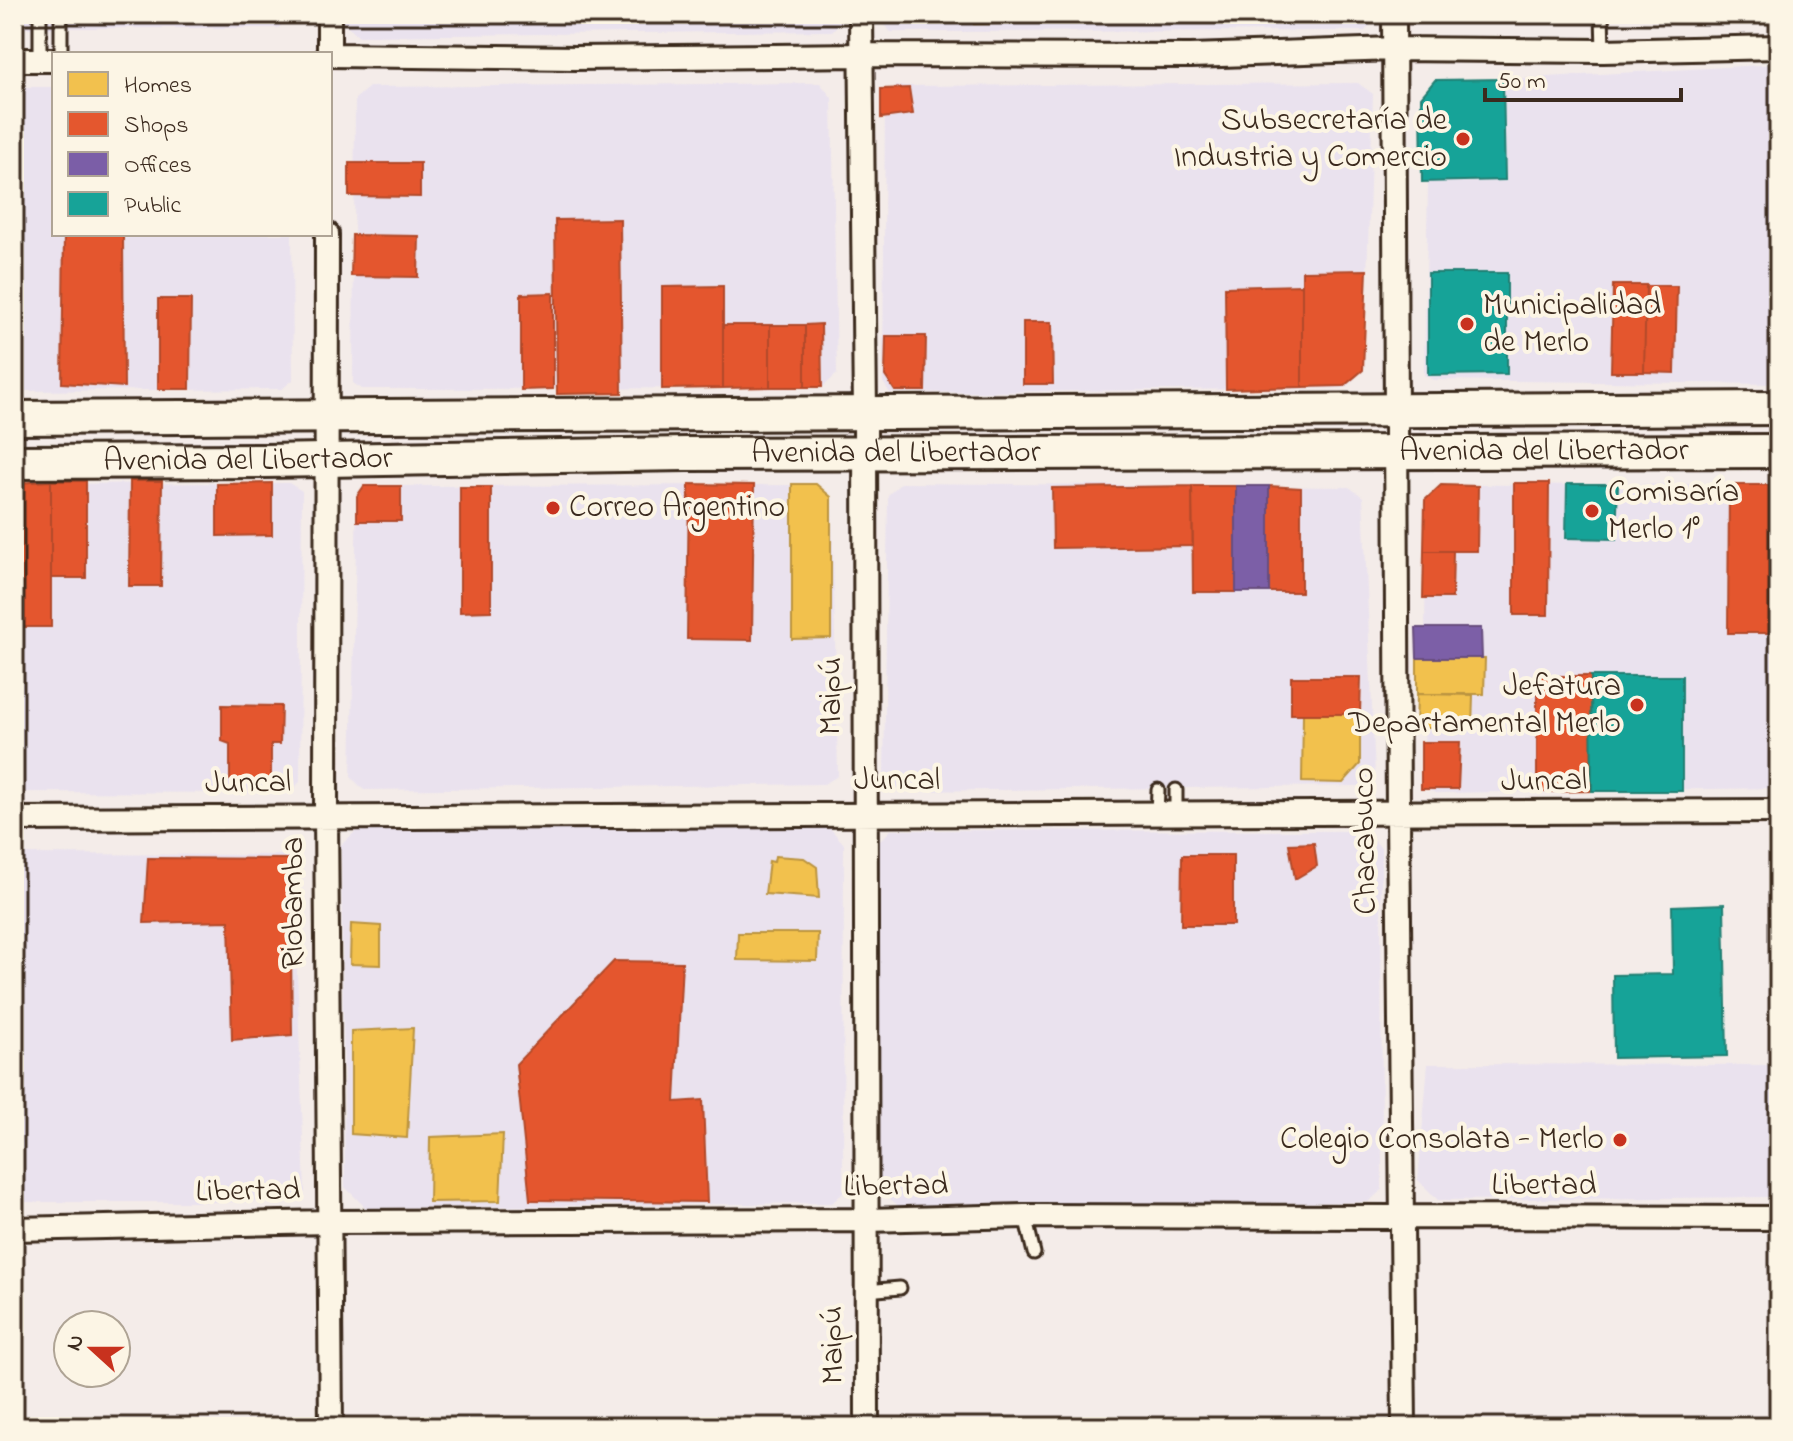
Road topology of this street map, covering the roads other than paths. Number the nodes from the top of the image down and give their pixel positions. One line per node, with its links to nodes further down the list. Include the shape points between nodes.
1 (40, 14): 14 (lane)
2 (61, 14): 10 (lane)
3 (329, 14): 11 (street)
4 (861, 14): 13 (street, Maipú)
5 (1394, 14): 8 (street, Chacabuco)
6 (1602, 14): 9 (lane)
7 (1779, 47): 9 (street)
8 (1394, 49): 9 (street); 13 (street, via 1191,56); 18 (street, Chacabuco)
9 (1603, 51)
10 (53, 52)
11 (329, 52)
12 (332, 54): 13 (street)
13 (861, 55): 19 (street, Maipú)
14 (52, 58): 15 (street)
15 (14, 60)
16 (327, 236): 21 (street, Riobamba)
17 (1779, 408): 18 (main road, Avenida del Libertador)
18 (1395, 409): 19 (main road, Avenida del Libertador); 23 (street, Chacabuco)
19 (865, 414): 21 (main road, Avenida del Libertador); 24 (street, Maipú)
20 (14, 418): 21 (main road, Avenida del Libertador)
21 (326, 418): 25 (street, Riobamba)
22 (1779, 451): 23 (main road, Avenida del Libertador)
23 (1396, 453): 24 (main road, Avenida del Libertador); 33 (street, Chacabuco)
24 (865, 455): 25 (main road, Avenida del Libertador); 30 (street, Maipú)
25 (326, 459): 26 (main road, Avenida del Libertador); 32 (street, Riobamba)
26 (14, 462)
27 (1158, 790): 31 (lane)
28 (1176, 790): 31 (lane)
29 (1779, 811): 33 (street, Juncal)
30 (864, 813): 31 (street, Juncal); 32 (street, Juncal); 38 (street, Maipú)
31 (1167, 814): 33 (street, Juncal)
32 (326, 815): 34 (street, Juncal); 39 (street, Riobamba)
33 (1398, 816): 36 (street, Chacabuco)
34 (14, 819)
35 (1025, 1216): 36 (street, Libertad); 38 (street, Libertad); 41 (lane)
36 (1404, 1218): 37 (street, Libertad); 46 (street, Chacabuco)
37 (1779, 1218)
38 (866, 1220): 39 (street, Libertad); 43 (street, Maipú)
39 (329, 1222): 40 (street, Libertad); 44 (street, Riobamba)
40 (14, 1229)
41 (1034, 1253)
42 (900, 1288): 43 (lane)
43 (866, 1291): 45 (street, Maipú)
44 (331, 1427)
45 (867, 1427)
46 (1404, 1427)

